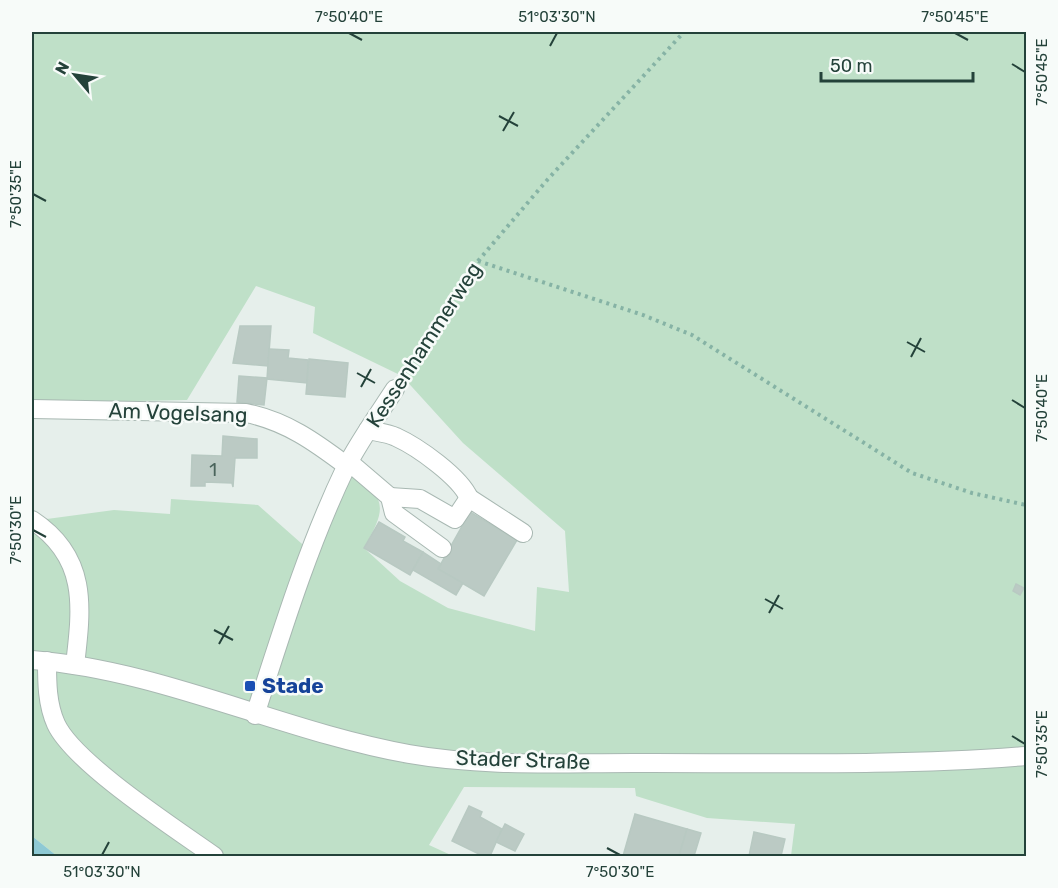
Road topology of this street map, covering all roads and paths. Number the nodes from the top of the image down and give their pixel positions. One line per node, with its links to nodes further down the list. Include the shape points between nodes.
1 (684, 32): 2 (path, Kessenhammerweg)
2 (478, 261): 3 (path, Kessenhammerweg); 9 (path, via 692,335 912,473 972,493)
3 (395, 389): 5 (street, Kessenhammerweg)
4 (32, 409): 6 (street, Am Vogelsang, via 246,413 266,417 314,441)
5 (369, 430): 6 (street, Kessenhammerweg); 8 (street, via 395,436 426,456 465,488)
6 (348, 464): 7 (street, Am Vogelsang); 15 (street, Kessenhammerweg, via 310,552)
7 (390, 497): 8 (street, via 420,499 455,519); 12 (street, Am Vogelsang, via 394,513)
8 (469, 498): 11 (street)
9 (1026, 505)
10 (32, 520): 14 (street, via 61,548 73,566 79,586)
11 (523, 532)
12 (442, 548)
13 (39, 661): 14 (street, Stader Straße); 17 (street, via 56,725 68,742 104,775)
14 (75, 665): 15 (street, Stader Straße, via 145,680)
15 (255, 715): 16 (street, Stader Straße, via 412,755 488,762 817,763)
16 (1026, 756)
17 (214, 856)

